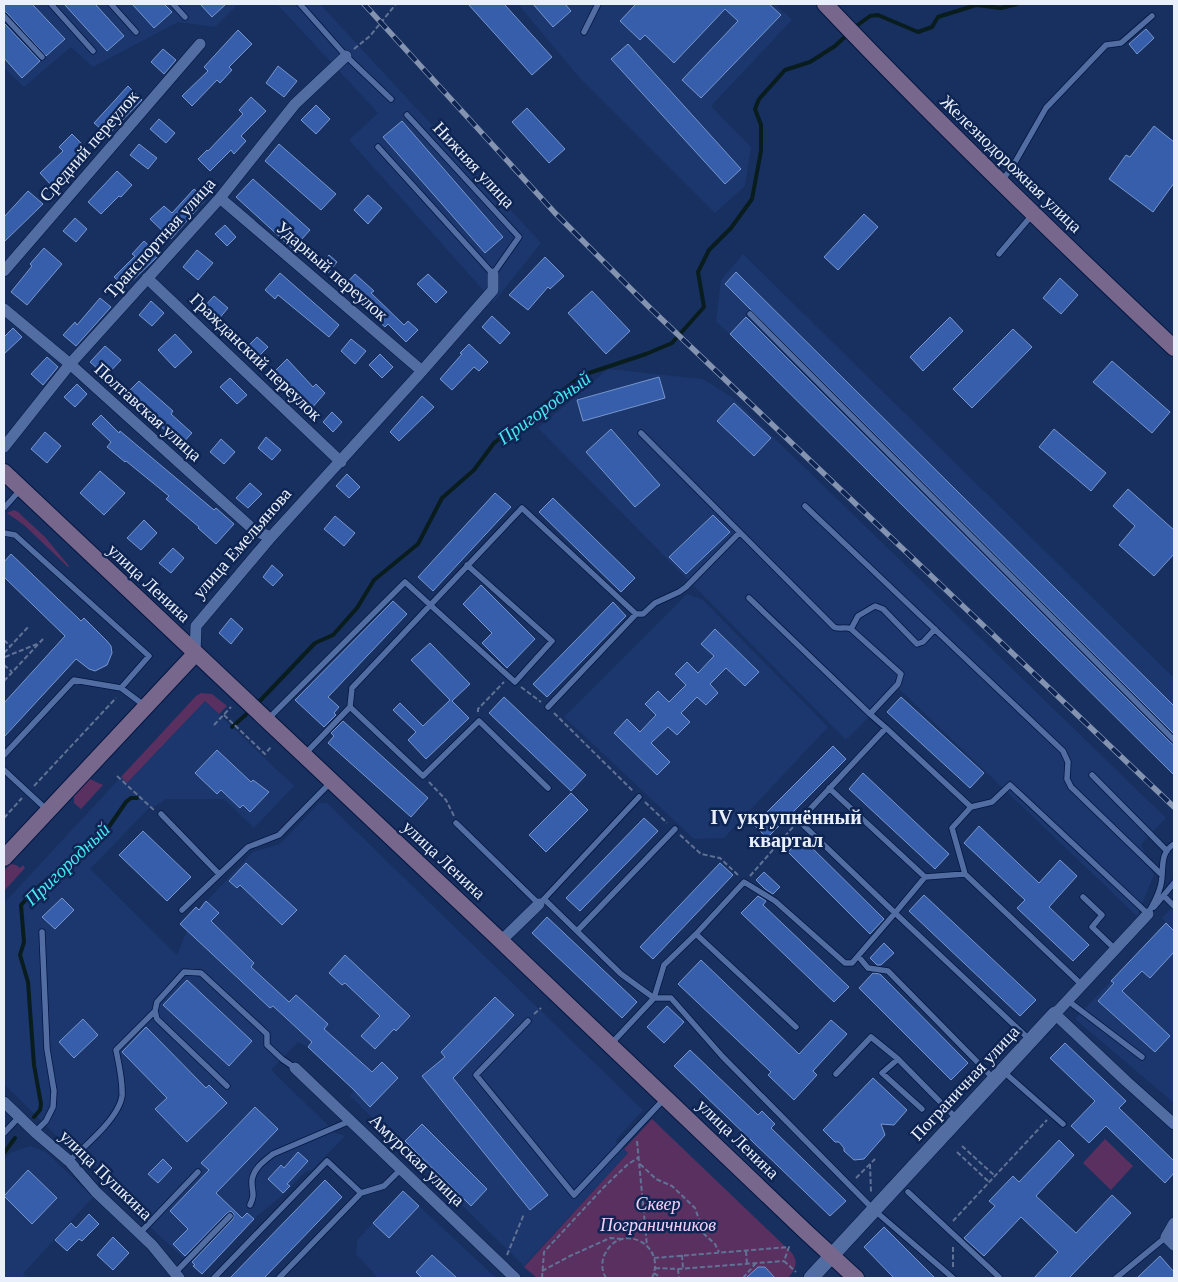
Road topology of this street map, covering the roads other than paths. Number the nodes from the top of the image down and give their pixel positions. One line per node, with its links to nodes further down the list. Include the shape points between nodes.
1 (51, 4): 13 (lane)
2 (111, 4): 10 (lane)
3 (173, 4): 9 (lane)
4 (300, 4): 14 (lane)
5 (598, 4): 11 (lane)
6 (826, 5): 19 (main road, Железнодорожная улица)
7 (4, 16): 15 (lane)
8 (1152, 16): 19 (lane, via 1122,43 1106,45 1046,108)
9 (185, 17)
10 (136, 32)
11 (584, 32)
12 (200, 44): 23 (street, Средний переулок)
13 (93, 51)
14 (346, 56): 16 (lane); 20 (street, Транспортная улица, via 295,104)
15 (42, 57)
16 (391, 99)
17 (407, 114): 24 (lane, Нижняя улица, via 520,237)
18 (378, 146): 24 (lane)
19 (1001, 183): 21 (main road, Железнодорожная улица)
20 (220, 198): 25 (street, Транспортная улица); 30 (street, Ударный переулок)
21 (1032, 214): 22 (lane); 28 (main road, Железнодорожная улица)
22 (999, 254)
23 (4, 271)
24 (493, 274): 30 (street, улица Емельянова, via 493,290)
25 (147, 278): 29 (street, Транспортная улица); 33 (street, Гражданский переулок)
26 (4, 309): 29 (street, Полтавская улица)
27 (750, 314): 55 (lane)
28 (1174, 348)
29 (70, 364): 32 (street, Транспортная улица); 40 (street, Полтавская улица, via 255,531)
30 (422, 371): 33 (street, улица Емельянова)
31 (641, 433): 39 (lane)
32 (4, 447)
33 (340, 462): 40 (street, улица Емельянова)
34 (4, 472): 35 (main road, улица Ленина)
35 (21, 489): 37 (lane); 47 (main road, улица Ленина)
36 (805, 506): 45 (lane)
37 (4, 508)
38 (4, 533): 48 (lane, via 15,535 148,656)
39 (739, 533): 44 (lane, via 686,587 655,603 643,614); 46 (lane, via 834,627)
40 (271, 537): 47 (street, улица Емельянова, via 196,626)
41 (467, 565): 43 (lane); 43 (lane, via 552,641 515,682); 44 (lane, via 522,508)
42 (749, 598): 52 (lane)
43 (429, 605): 50 (lane, via 352,688); 53 (lane, via 405,582)
44 (636, 614): 51 (lane)
45 (935, 628): 46 (lane, via 923,642 916,644 883,609 876,606 858,616); 74 (lane, via 1063,751 1071,787)
46 (850, 629): 52 (lane, via 901,674 898,684)
47 (195, 654): 49 (main road); 53 (main road, улица Ленина, via 238,703)
48 (121, 688): 49 (lane); 56 (lane, via 74,680)
49 (146, 707): 65 (main road)
50 (350, 707): 57 (lane); 61 (lane, via 423,776 479,721)
51 (548, 707)
52 (870, 714): 54 (lane)
53 (264, 717): 57 (main road, улица Ленина)
54 (886, 728): 62 (lane); 64 (lane)
55 (1174, 740)
56 (4, 755)
57 (304, 755): 60 (main road, улица Ленина)
58 (4, 770): 65 (lane)
59 (1092, 775): 70 (lane)
60 (332, 781): 72 (lane, via 279,835 248,847); 87 (main road, улица Ленина)
61 (548, 788)
62 (830, 788): 75 (lane); 82 (lane, via 799,821)
63 (639, 797): 79 (lane)
64 (970, 807): 73 (lane, via 952,828); 83 (lane, via 992,802 1010,784)
65 (48, 811): 71 (main road)
66 (161, 814): 72 (lane)
67 (456, 823): 79 (lane)
68 (675, 830): 84 (lane)
69 (1174, 844): 70 (lane)
70 (1168, 851): 74 (lane, via 1161,864)
71 (4, 858)
72 (219, 874): 81 (lane)
73 (965, 874): 75 (lane); 90 (lane)
74 (1162, 875): 83 (lane, via 1158,894)
75 (925, 877): 82 (lane)
76 (1174, 883): 77 (lane)
77 (1164, 896): 80 (lane); 83 (lane)
78 (1083, 897): 88 (lane, via 1102,916 1092,927)
79 (541, 902): 84 (lane); 87 (street)
80 (1174, 906)
81 (182, 910)
82 (896, 913): 89 (lane); 97 (lane)
83 (1148, 914): 88 (street, Пограничная улица)
84 (578, 930): 91 (lane, via 622,974)
85 (42, 932): 113 (lane, via 47,1049 54,1099 46,1121)
86 (696, 934): 89 (lane, via 744,882 775,901 845,963 852,963); 91 (lane, via 664,965); 96 (lane)
87 (501, 941): 98 (main road, улица Ленина)
88 (1115, 949): 90 (street, Пограничная улица)
89 (858, 956): 103 (lane, via 868,968 888,971)
90 (1082, 984): 92 (street, Пограничная улица)
91 (654, 998): 98 (lane); 120 (lane, via 671,998 722,1056 849,1185)
92 (1067, 1000): 94 (street, Пограничная улица); 99 (lane)
93 (154, 1011): 101 (lane, via 156,1002 184,972 201,973 267,1034 267,1044 282,1059); 104 (lane, via 157,1019); 115 (lane, via 116,1050 122,1097 115,1115)
94 (1055, 1014): 97 (street, Пограничная улица); 112 (street)
95 (528, 1021): 105 (lane, via 476,1075 574,1196)
96 (796, 1027)
97 (1030, 1040): 103 (street, Пограничная улица)
98 (610, 1045): 105 (main road, улица Ленина)
99 (1142, 1057)
100 (898, 1059): 102 (lane, via 871,1037); 107 (lane, via 882,1072); 109 (lane)
101 (296, 1068): 110 (street, Амурская улица)
102 (836, 1074)
103 (998, 1075): 109 (street, Пограничная улица); 111 (lane)
104 (227, 1086)
105 (665, 1097): 126 (main road, улица Ленина)
106 (4, 1102): 108 (street, улица Пушкина)
107 (922, 1109)
108 (19, 1117): 113 (street, улица Пушкина); 114 (lane)
109 (958, 1119): 120 (street, Пограничная улица)
110 (350, 1120): 116 (street, Амурская улица); 121 (lane, via 273,1154 263,1162 252,1180 254,1196)
111 (1063, 1124)
112 (1174, 1124)
113 (35, 1132): 115 (street, улица Пушкина)
114 (4, 1133)
115 (69, 1161): 124 (street, улица Пушкина, via 96,1192)
116 (401, 1169): 119 (lane, via 384,1186); 128 (street, Амурская улица)
117 (198, 1172): 124 (lane)
118 (908, 1192): 129 (lane)
119 (361, 1193): 131 (lane, via 327,1161); 132 (lane)
120 (872, 1203): 126 (street, Пограничная улица); 135 (lane)
121 (250, 1205)
122 (230, 1216): 127 (lane)
123 (1174, 1224): 125 (street)
124 (140, 1233): 127 (street, улица Пушкина)
125 (1170, 1241): 130 (lane)
126 (832, 1256): 133 (street, Пограничная улица); 134 (main road, улица Ленина)
127 (177, 1276)
128 (510, 1276)
129 (1000, 1276)
130 (1119, 1277)
131 (214, 1278)
132 (279, 1278)
133 (811, 1278)
134 (856, 1278)
135 (952, 1278)

